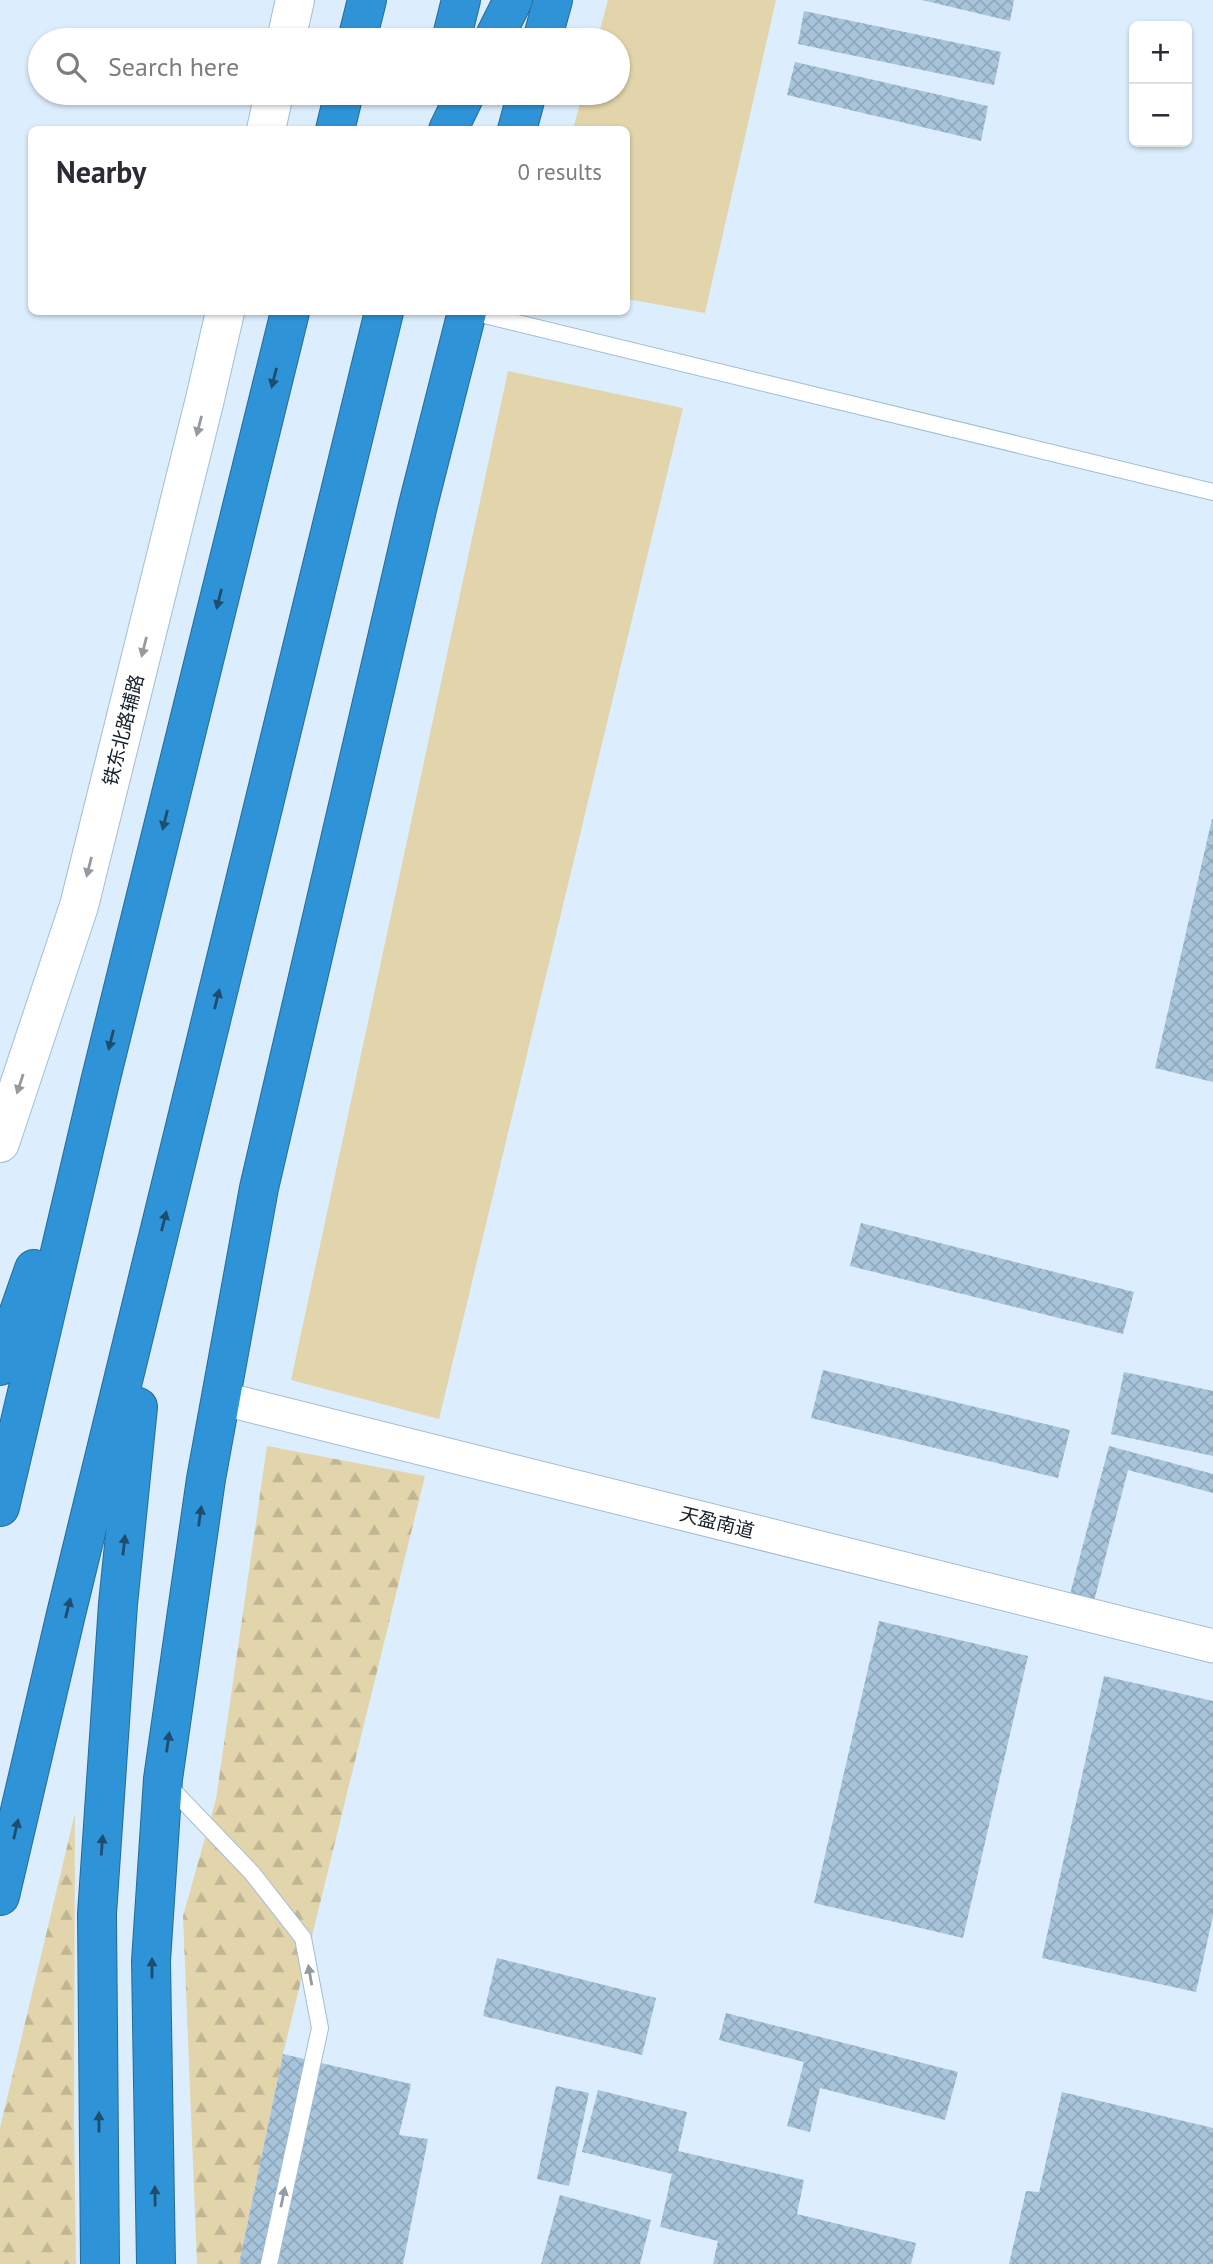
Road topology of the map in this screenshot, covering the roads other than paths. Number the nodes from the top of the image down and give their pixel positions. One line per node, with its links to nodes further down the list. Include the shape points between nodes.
1 (295, 0): 6 (street)
2 (367, 0): 7 (highway)
3 (461, 0): 8 (highway)
4 (513, 0): 9 (highway)
5 (553, 0): 10 (highway)
6 (289, 28)
7 (360, 28)
8 (454, 28)
9 (499, 28)
10 (545, 28)
11 (271, 105): 16 (street)
12 (341, 105): 17 (highway)
13 (435, 105): 18 (highway)
14 (460, 105): 19 (highway)
15 (524, 105): 20 (highway)
16 (267, 126)
17 (336, 126)
18 (430, 126)
19 (449, 126)
20 (518, 126)
21 (224, 315): 28 (street, 铁东北路辅路, one-way to 28, via 79,906)
22 (289, 315): 27 (highway, one-way to 27)
23 (383, 315): 29 (highway, one-way to 23)
24 (466, 315): 31 (highway, via 259,1188)
25 (484, 315): 26 (lane)
26 (1213, 492)
27 (100, 1082): 30 (highway); 32 (highway)
28 (0, 1143)
29 (153, 1266): 35 (highway, one-way to 29); 36 (highway, one-way to 29, via 97,1914 118,1604)
30 (0, 1366)
31 (220, 1398): 33 (street, 天盈南道); 34 (highway, one-way to 31)
32 (0, 1507)
33 (1213, 1647)
34 (163, 1779): 37 (highway, one-way to 34, via 151,1961); 38 (lane, one-way to 34, via 320,2028 303,1938 252,1873)
35 (0, 1896)
36 (100, 2264)
37 (156, 2264)
38 (269, 2264)

